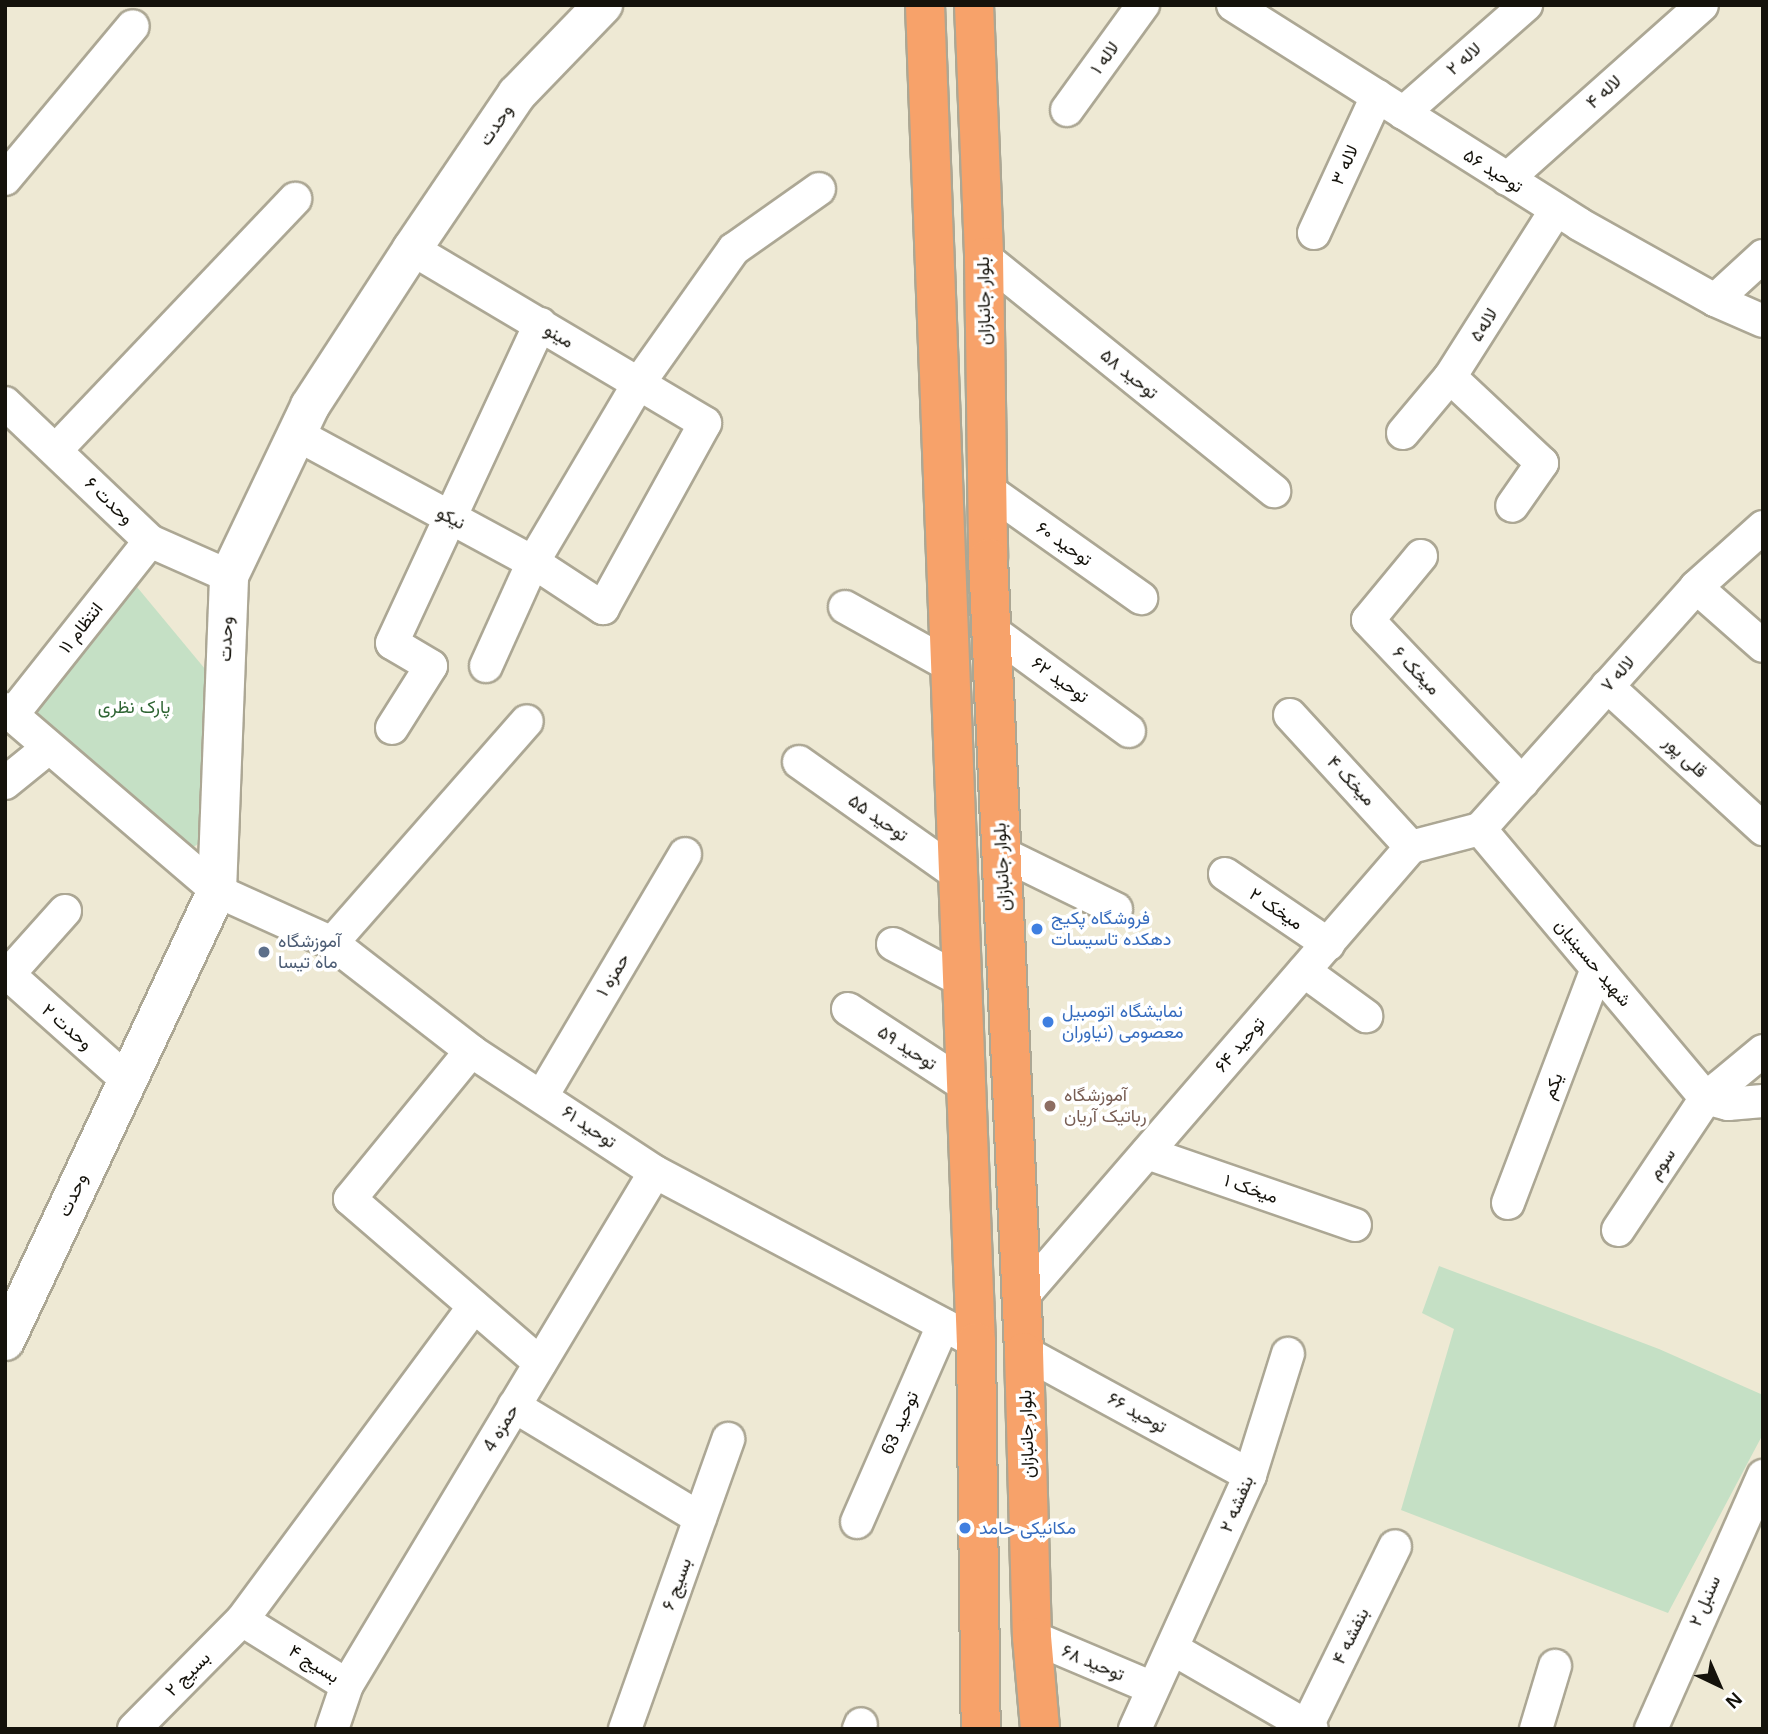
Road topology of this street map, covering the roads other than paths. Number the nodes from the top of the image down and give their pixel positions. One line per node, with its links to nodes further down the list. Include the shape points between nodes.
1 (603, 5): 18 (main road, وحدت, via 517,94)
2 (925, 5): 45 (highway)
3 (974, 5): 20 (highway, بلوار جانبازان)
4 (1143, 5): 10 (street, لاله ۱)
5 (1233, 5): 9 (street, توحید ۵۶)
6 (1526, 5): 11 (street, لاله ۲)
7 (1702, 5): 13 (street, لاله ۴)
8 (133, 26): 12 (street)
9 (1377, 96): 11 (street, توحید ۵۶); 17 (street, لاله ۳)
10 (1067, 110)
11 (1403, 113): 13 (street, توحید ۵۶)
12 (5, 179)
13 (1507, 179): 16 (street, توحید ۵۶)
14 (819, 189): 25 (street, via 734,249)
15 (295, 199): 29 (street)
16 (1556, 210): 21 (street, توحید ۵۶); 24 (street, لاله۵)
17 (1314, 233)
18 (412, 249): 23 (street, مینو); 28 (main road, وحدت)
19 (1763, 256): 21 (street)
20 (984, 257): 30 (highway, بلوار جانبازان); 31 (street, توحید ۵۸)
21 (1715, 300): 22 (street, توحید ۵۶)
22 (1763, 321)
23 (540, 324): 25 (street, مینو); 33 (street)
24 (1450, 377): 27 (street, لاله۵); 32 (street, via 1542,463)
25 (639, 383): 37 (street); 42 (street, مینو, via 705,423)
26 (5, 403): 29 (street, وحدت ۶)
27 (1404, 433)
28 (296, 434): 33 (street, نیکو); 38 (main road, وحدت)
29 (56, 450): 35 (street, وحدت ۶)
30 (987, 489): 40 (street, توحید ۶۰); 43 (highway, بلوار جانبازان)
31 (1274, 491)
32 (1512, 506)
33 (449, 517): 37 (street, نیکو); 51 (street, via 392,643 431,666)
34 (1763, 527): 39 (street, لاله ۷)
35 (150, 541): 38 (street, وحدت ۶); 48 (street, انتظام ۱۱)
36 (1421, 556): 55 (street, میخک ۶, via 1368,621)
37 (533, 562): 42 (street, نیکو); 46 (street)
38 (229, 576): 64 (main road, وحدت)
39 (1696, 587): 44 (street); 47 (street, لاله ۷)
40 (1141, 598)
41 (845, 607): 45 (street)
42 (603, 608)
43 (991, 630): 52 (street, توحید ۶۲); 60 (highway, بلوار جانبازان)
44 (1763, 646)
45 (949, 665): 62 (highway)
46 (486, 666)
47 (1607, 686): 55 (street, لاله ۷); 58 (street, قلی پور)
48 (9, 712): 53 (street, توحید ۶۱)
49 (1290, 715): 59 (street, میخک ۴)
50 (527, 721): 67 (street)
51 (392, 728)
52 (1129, 731)
53 (47, 749): 56 (street); 64 (street, توحید ۶۱)
54 (799, 762): 62 (street, توحید ۵۵)
55 (1522, 782): 57 (street, لاله ۷)
56 (5, 783)
57 (1480, 829): 59 (street); 70 (street, شهید حسینیان)
58 (1763, 829)
59 (1411, 847): 69 (street, توحید ۶۴)
60 (1001, 853): 65 (street); 88 (highway, بلوار جانبازان)
61 (685, 854): 80 (street, حمزه ۱)
62 (957, 874): 73 (highway)
63 (1225, 874): 69 (street, میخک ۲)
64 (216, 891): 67 (street, توحید ۶۱); 78 (main road, وحدت)
65 (1116, 909)
66 (65, 911): 72 (street)
67 (332, 943): 76 (street, توحید ۶۱)
68 (893, 944): 73 (street)
69 (1328, 944): 71 (street, توحید ۶۴)
70 (1597, 968): 81 (street, شهید حسینیان); 85 (street, یکم)
71 (1304, 971): 75 (street); 83 (street, توحید ۶۴)
72 (7, 976): 78 (street, وحدت ۲)
73 (961, 980): 79 (highway)
74 (848, 1009): 79 (street, توحید ۵۹)
75 (1366, 1016)
76 (471, 1051): 80 (street, توحید ۶۱); 89 (street, via 350,1199)
77 (1763, 1051): 81 (street, سوم)
78 (126, 1079): 91 (main road, وحدت)
79 (965, 1086): 90 (highway)
80 (542, 1096): 84 (street, توحید ۶۱)
81 (1706, 1098): 82 (street, via 1728,1104); 87 (street, سوم)
82 (1763, 1101)
83 (1147, 1153): 86 (street, میخک ۱); 88 (street, توحید ۶۴)
84 (655, 1172): 90 (street, توحید ۶۱); 94 (street, حمزه 4)
85 (1508, 1203)
86 (1355, 1226)
87 (1618, 1230)
88 (1022, 1297): 92 (highway, بلوار جانبازان)
89 (474, 1306): 94 (street); 102 (street, بسیج ۲)
90 (960, 1334): 100 (street, توحید 63); 112 (highway)
91 (5, 1341)
92 (1024, 1352): 97 (street, توحید ۶۶); 103 (highway, بلوار جانبازان)
93 (1288, 1354): 97 (street, بنفشه ۲)
94 (540, 1363): 95 (street, حمزه 4)
95 (514, 1406): 99 (street); 106 (street, حمزه 4)
96 (728, 1439): 99 (street, بسیج ۶)
97 (1250, 1475): 104 (street, بنفشه ۲)
98 (1763, 1476): 116 (street, سنبل ۲)
99 (700, 1518): 111 (street, بسیج ۶)
100 (857, 1522)
101 (1395, 1546): 108 (street, بنفشه ۴)
102 (242, 1620): 106 (street, بسیج ۴); 109 (street, بسیج ۲)
103 (1032, 1637): 107 (street, توحید ۶۸); 113 (highway, بلوار جانبازان)
104 (1172, 1649): 107 (street, بنفشه ۲); 108 (street)
105 (1555, 1666): 115 (street)
106 (347, 1685): 110 (street, بسیج ۴)
107 (1153, 1688): 114 (street, بنفشه ۲)
108 (1309, 1728)
109 (134, 1729)
110 (332, 1729)
111 (625, 1729)
112 (981, 1729)
113 (1040, 1729)
114 (1135, 1729)
115 (1536, 1729)
116 (1651, 1729)

